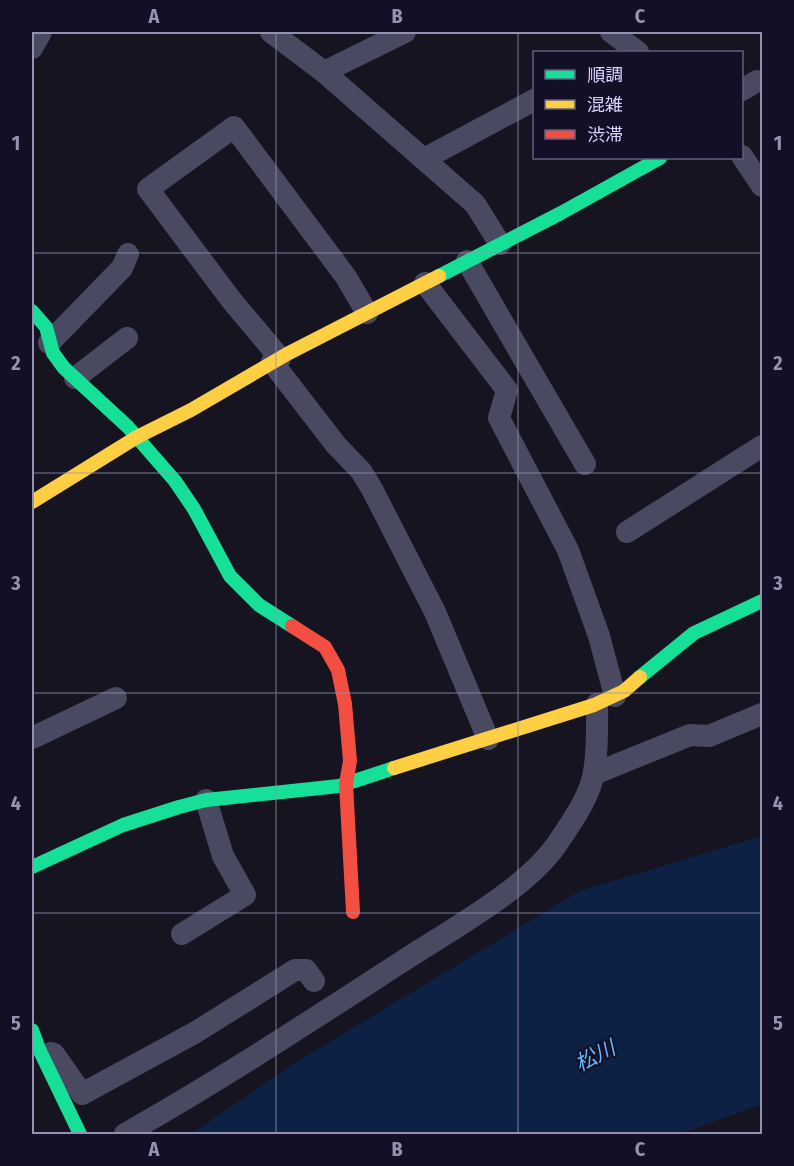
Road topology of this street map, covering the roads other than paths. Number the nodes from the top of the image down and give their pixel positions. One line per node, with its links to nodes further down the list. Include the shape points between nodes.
1 (41, 32): 5 (street)
2 (271, 32): 7 (street)
3 (405, 32): 7 (street)
4 (611, 32): 6 (street)
5 (32, 48)
6 (630, 51)
7 (324, 72): 9 (street)
8 (533, 100): 9 (street)
9 (424, 159): 13 (street, via 475,204)
10 (658, 159): 13 (street)
11 (743, 159): 12 (street)
12 (762, 186)
13 (501, 244): 15 (street)
14 (128, 254): 20 (street, via 122,268)
15 (467, 261): 16 (street); 25 (street)
16 (424, 283): 18 (street); 30 (street, via 507,390 499,418 567,550 599,636)
17 (32, 311): 20 (street, via 46,327)
18 (367, 313): 21 (street); 21 (street, via 346,277 234,127 148,189)
19 (127, 338): 22 (street)
20 (49, 343): 22 (street)
21 (276, 360): 23 (street); 33 (street, via 372,489 435,612)
22 (75, 378): 23 (street)
23 (137, 437): 26 (street); 35 (street, via 175,481 237,584 259,605 325,647 332,657 345,704 350,761)
24 (762, 446): 27 (street)
25 (585, 464)
26 (32, 502)
27 (627, 532)
28 (762, 601): 30 (street, via 694,633 636,682)
29 (116, 698): 32 (street)
30 (606, 700): 33 (street); 34 (street)
31 (762, 714): 34 (street, via 709,736 690,735)
32 (32, 738)
33 (488, 739): 35 (street)
34 (594, 774): 43 (street, via 582,804 556,846 511,889 202,1090)
35 (346, 784): 36 (street); 38 (street)
36 (206, 800): 37 (street, via 123,825); 39 (street, via 224,856 244,896)
37 (32, 867)
38 (354, 912)
39 (182, 934)
40 (314, 981): 41 (street, via 306,970 295,970 196,1032 82,1094 54,1054)
41 (35, 1040): 42 (street)
42 (81, 1134)
43 (125, 1134)

